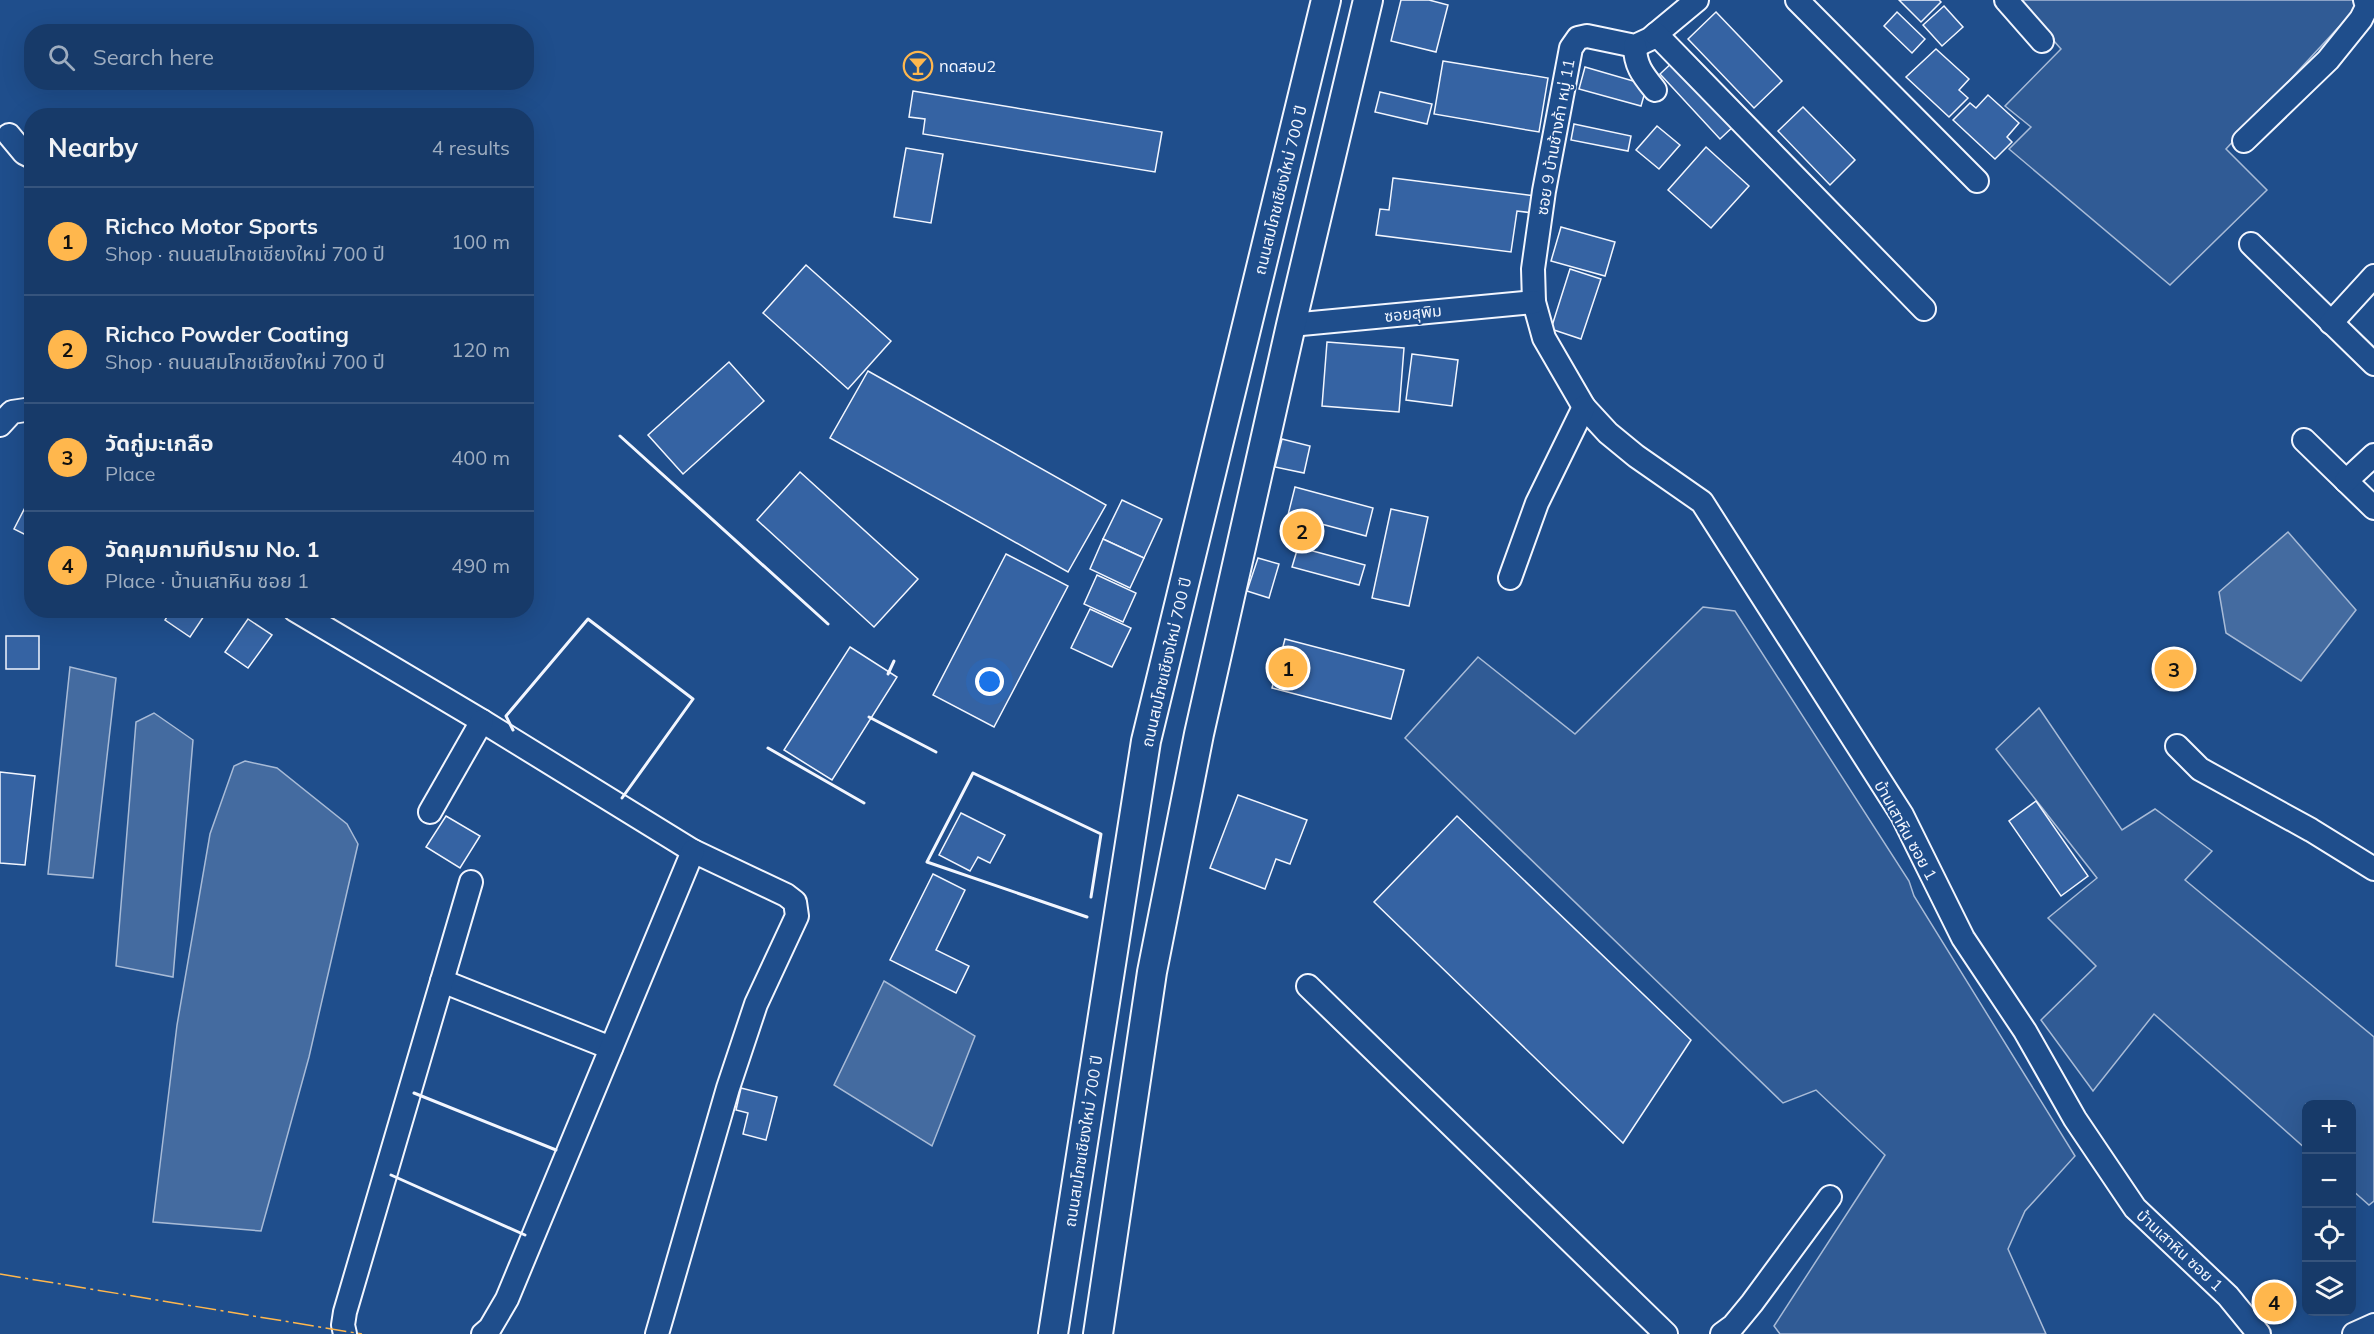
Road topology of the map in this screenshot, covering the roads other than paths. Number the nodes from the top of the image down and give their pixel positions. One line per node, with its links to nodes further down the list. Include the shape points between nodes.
1 (1326, 0): 45 (main road, ถนนสมโภชเชียงใหม่ 700 ปี, via 1146,741)
2 (1368, 0): 20 (main road)
3 (1697, 0): 7 (street)
4 (1797, 0): 14 (street)
5 (2006, 0): 8 (street)
6 (2365, 0): 12 (street, via 2367,7 2361,19 2328,60)
7 (1656, 34): 9 (street); 18 (street)
8 (2042, 41)
9 (1635, 46): 10 (street, via 1638,70); 17 (street, ซอย 9 บ้านช้างค้า หมู่ 11, via 1587,36 1578,38 1571,48 1544,191 1533,269)
10 (1655, 90)
11 (9, 135): 13 (street)
12 (2244, 141)
13 (24, 153)
14 (1977, 181)
15 (2251, 244): 19 (street)
16 (2374, 276): 19 (street)
17 (1534, 302): 20 (street, ซอยสุพิม); 22 (street, บ้านเสาหิน ซอย 1, via 1544,338)
18 (1924, 309)
19 (2331, 323): 21 (street)
20 (1292, 325): 46 (main road, via 1199,734 1152,972)
21 (2374, 364)
22 (1584, 407): 29 (street, via 1537,503); 49 (street, บ้านเสาหิน ซอย 1, via 1636,456 1702,502 1902,815 1963,938 2025,1031 2075,1119 2135,1208 2228,1296)
23 (24, 410): 24 (street, via 12,412)
24 (0, 425)
25 (2304, 440): 27 (street)
26 (2374, 455): 27 (street)
27 (2346, 481): 28 (street)
28 (2374, 508)
29 (1510, 578)
30 (309, 618): 31 (street)
31 (482, 720): 33 (street); 34 (street)
32 (2177, 746): 35 (street, via 2200,769)
33 (430, 812)
34 (693, 851): 39 (street); 44 (street, via 786,895 795,902 797,916 756,1004)
35 (2374, 869)
36 (471, 882): 37 (street)
37 (442, 981): 39 (street); 42 (street, via 345,1312)
38 (1308, 986): 47 (street)
39 (611, 1048): 43 (street, via 507,1299)
40 (1830, 1197): 48 (street, via 1752,1304)
41 (2374, 1325): 50 (street)
42 (345, 1334)
43 (483, 1334)
44 (657, 1334)
45 (1053, 1334)
46 (1098, 1334)
47 (1666, 1334)
48 (1722, 1334)
49 (2259, 1334)
50 (2354, 1334)

